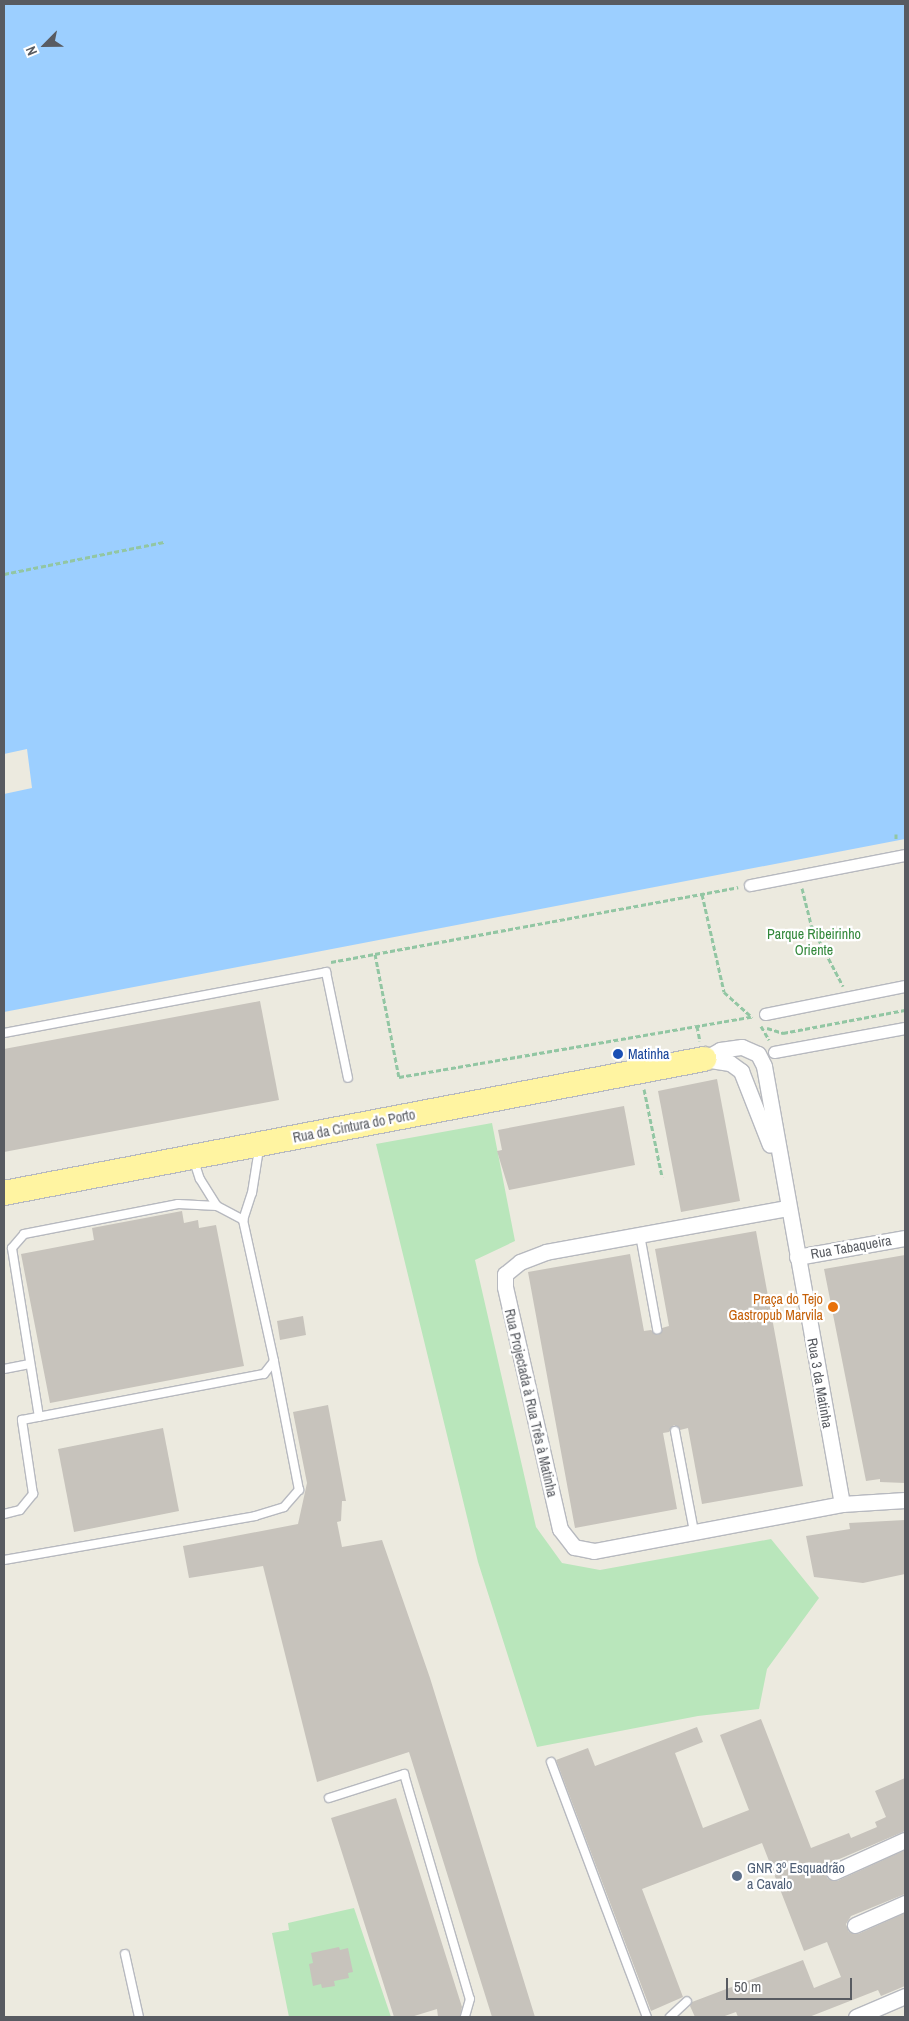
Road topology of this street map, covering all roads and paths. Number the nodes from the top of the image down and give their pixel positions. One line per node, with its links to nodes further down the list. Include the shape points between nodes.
1 (164, 542): 2 (path)
2 (4, 574)
3 (896, 834): 4 (path)
4 (896, 841)
5 (905, 855): 6 (street)
6 (799, 876): 7 (street); 10 (path, via 811,925)
7 (750, 885): 8 (path)
8 (702, 894): 8 (path, via 724,992 751,1017 399,1077 375,954)
9 (905, 986): 10 (street)
10 (849, 997): 12 (street); 13 (path)
11 (905, 1010): 13 (path)
12 (765, 1014): 18 (path, via 761,1017 761,1029)
13 (856, 1019): 16 (path); 17 (path)
14 (905, 1028): 17 (street)
15 (4, 1033): 21 (lane, via 326,972)
16 (783, 1033)
17 (862, 1036): 18 (street)
18 (774, 1052)
19 (704, 1059): 20 (main road, Rua da Cintura do Porto); 24 (street, Rua 3 da Matinha, via 730,1063 742,1071); 24 (street, Rua 3 da Matinha, via 734,1047 748,1048 758,1054 766,1074)
20 (640, 1072): 22 (main road, Rua da Cintura do Porto); 25 (path)
21 (348, 1078)
22 (259, 1144): 23 (main road, Rua da Cintura do Porto); 29 (lane, via 252,1193)
23 (193, 1157): 26 (main road, Rua da Cintura do Porto); 27 (lane, via 200,1179)
24 (781, 1175): 28 (street, Rua 3 da Matinha)
25 (662, 1177)
26 (4, 1193)
27 (218, 1206): 29 (lane); 33 (lane, via 178,1204 24,1234)
28 (787, 1208): 30 (street, Rua Projectada à Rua Três à Matinha); 34 (street, Rua 3 da Matinha)
29 (243, 1220): 36 (lane)
30 (640, 1235): 35 (lane); 44 (street, Rua Projectada à Rua Três à Matinha, via 526,1258 509,1270 505,1287 564,1536 574,1547 594,1551)
31 (905, 1238): 34 (street, Rua Tabaqueira)
32 (4, 1242): 33 (lane)
33 (12, 1248): 37 (lane)
34 (797, 1257): 42 (street, Rua 3 da Matinha)
35 (657, 1329)
36 (274, 1361): 39 (lane, via 264,1374); 45 (lane, via 299,1490 284,1506 255,1516)
37 (30, 1364): 38 (lane); 39 (lane)
38 (4, 1369)
39 (39, 1417): 43 (lane, via 22,1420 33,1494 20,1510)
40 (675, 1431): 44 (lane)
41 (905, 1500): 42 (street, Rua Projectada à Rua Três à Matinha)
42 (842, 1504): 44 (street, Rua Projectada à Rua Três à Matinha)
43 (4, 1514)
44 (694, 1532)
45 (4, 1560)
46 (551, 1762): 57 (lane)
47 (329, 1798): 56 (lane, via 404,1774 470,1999)
48 (905, 1840): 49 (street)
49 (834, 1872)
50 (905, 1903): 51 (street)
51 (854, 1925)
52 (125, 1954): 55 (lane)
53 (905, 1996): 59 (street)
54 (687, 2001): 58 (lane)
55 (139, 2017)
56 (465, 2017)
57 (647, 2017)
58 (670, 2017)
59 (856, 2017)

